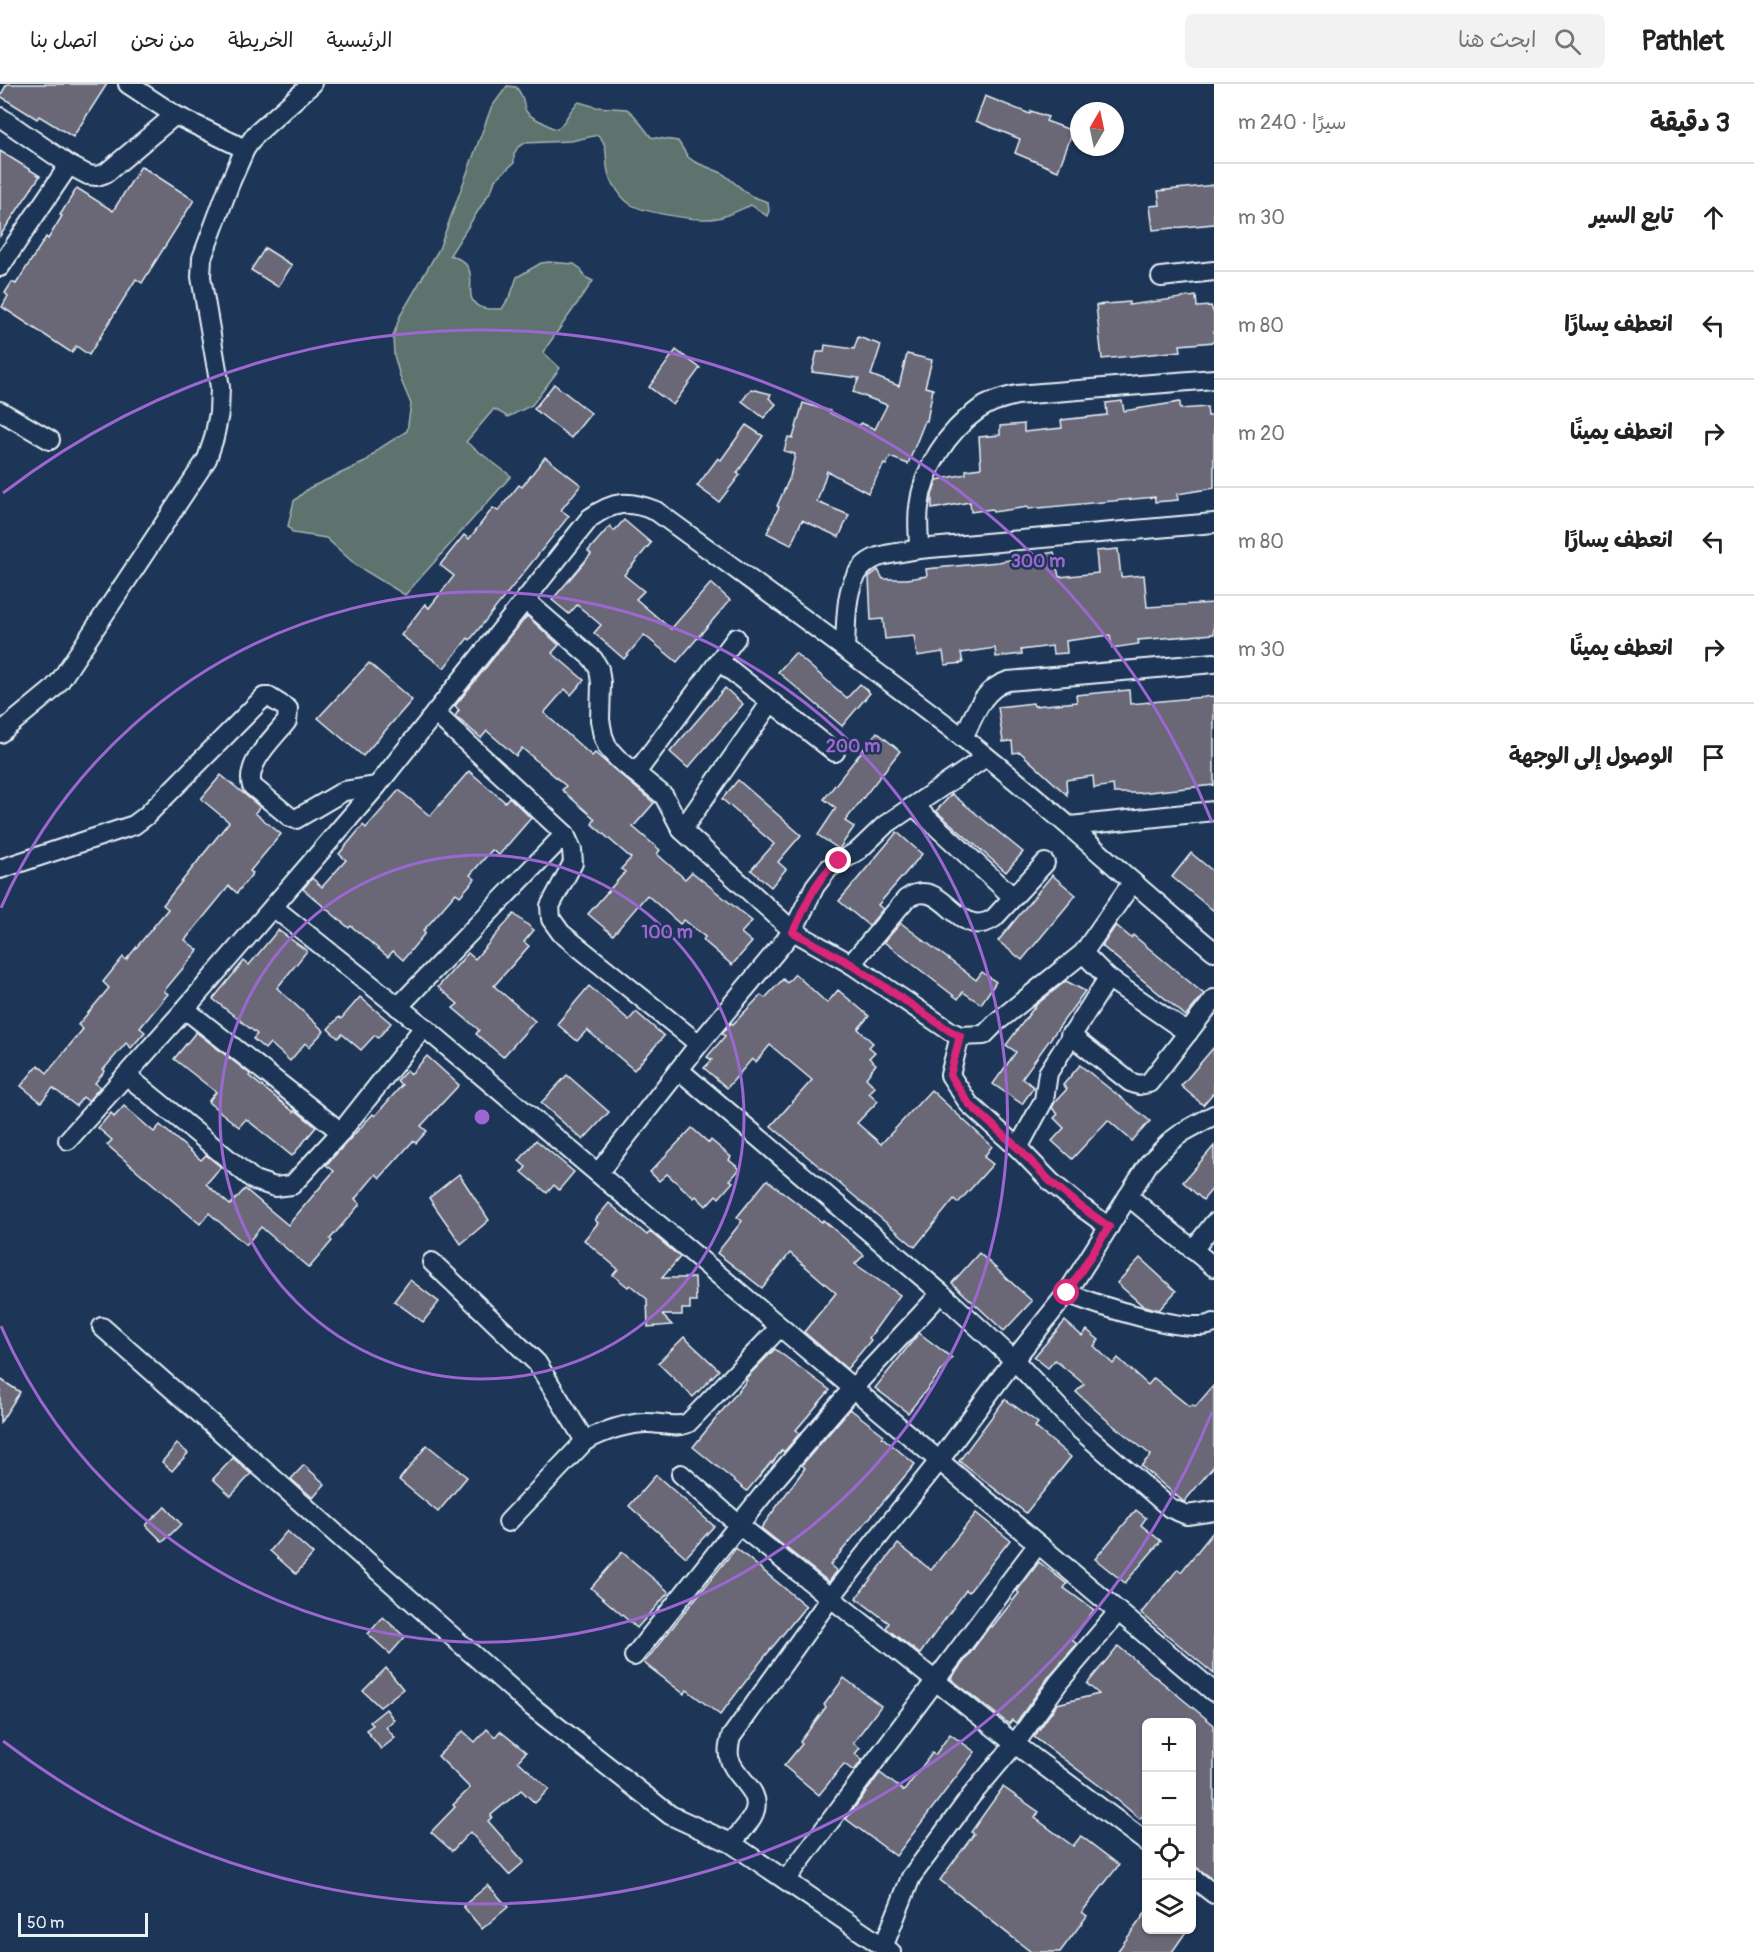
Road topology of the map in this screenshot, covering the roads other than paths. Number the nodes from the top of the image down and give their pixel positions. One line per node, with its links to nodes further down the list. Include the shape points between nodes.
1 (128, 84): 3 (street)
2 (312, 84): 5 (street, via 256,134)
3 (175, 115): 5 (street); 6 (street, via 106,173 88,175)
4 (0, 117): 6 (street)
5 (245, 149): 22 (street, via 202,258 201,277 220,387 219,413 207,459 60,681)
6 (69, 165): 7 (street)
7 (0, 267)
8 (1214, 271): 9 (street)
9 (1161, 277)
10 (1214, 379): 14 (street, via 1017,394 979,409 956,429 937,455 924,483 919,508)
11 (0, 411): 12 (street)
12 (50, 440)
13 (1214, 523): 14 (street)
14 (919, 549): 17 (street, via 876,558 862,568 848,598)
15 (525, 600): 17 (street, via 590,518 604,508 638,504 656,511); 21 (street); 26 (street, via 593,659 602,683 603,736 608,748)
16 (736, 638): 18 (street)
17 (845, 648): 23 (street)
18 (719, 661): 20 (street); 26 (street)
19 (1214, 663): 23 (street, via 1000,683 987,692)
20 (771, 702): 24 (street); 31 (street)
21 (435, 713): 27 (street); 32 (street)
22 (0, 733)
23 (963, 738): 25 (street)
24 (835, 752)
25 (986, 757): 28 (street); 30 (street)
26 (636, 773): 31 (street, via 664,796)
27 (377, 786): 34 (street, via 344,791 301,818 290,817 252,786 250,780 252,768 288,715 288,709 264,697 134,825); 37 (street)
28 (914, 807): 36 (street); 38 (street, via 829,868 815,886)
29 (1214, 812): 30 (street)
30 (1070, 826): 35 (street)
31 (682, 830): 38 (street)
32 (565, 834): 44 (street); 50 (street, via 573,863 550,906 551,920 561,933)
33 (1045, 863): 36 (street)
34 (0, 869)
35 (1132, 883): 39 (street); 40 (street)
36 (1013, 897): 41 (street, via 994,918 978,924 968,922 935,895 912,895)
37 (273, 907): 44 (street); 45 (street)
38 (793, 932): 41 (street); 50 (street)
39 (1214, 951)
40 (1083, 953): 42 (street); 49 (street, via 984,1035)
41 (851, 964): 49 (street)
42 (1108, 978): 47 (street); 48 (street)
43 (1214, 999): 47 (street)
44 (398, 1007): 46 (street)
45 (185, 1009): 52 (street); 54 (street)
46 (424, 1027): 54 (street); 57 (street)
47 (1188, 1033): 48 (street, via 1149,1083 1139,1085)
48 (1070, 1035): 56 (street, via 1048,1073 1044,1100)
49 (960, 1036): 56 (street, via 950,1075 969,1104)
50 (699, 1044): 51 (street)
51 (679, 1070): 57 (street); 64 (street)
52 (126, 1075): 54 (street, via 254,1180 275,1187 292,1185); 55 (street)
53 (1214, 1115): 58 (street, via 1183,1132 1160,1151)
54 (341, 1132)
55 (68, 1140)
56 (1018, 1148): 60 (street, via 1051,1182)
57 (598, 1173): 68 (street)
58 (1128, 1196): 60 (street); 61 (street)
59 (1214, 1223): 61 (street)
60 (1109, 1227): 65 (street)
61 (1193, 1250): 63 (street)
62 (432, 1262): 71 (street, via 532,1358)
63 (1214, 1267)
64 (941, 1293): 69 (street); 70 (street)
65 (1067, 1293): 66 (street, via 1176,1326 1208,1327); 69 (street)
66 (1214, 1323)
67 (102, 1327): 85 (street, via 531,1706 670,1815)
68 (780, 1327): 70 (street); 71 (street, via 688,1423 630,1425)
69 (1014, 1360): 72 (street); 74 (street, via 1078,1428 1170,1508 1187,1515)
70 (853, 1388): 72 (street); 76 (street)
71 (585, 1441): 75 (street)
72 (939, 1461): 77 (street); 78 (street)
73 (681, 1474): 76 (street)
74 (1214, 1510)
75 (508, 1522)
76 (739, 1525): 78 (street); 80 (street)
77 (1038, 1544): 79 (street); 81 (street)
78 (831, 1597): 81 (street); 85 (street, via 731,1737 730,1761 754,1793 756,1802 749,1822)
79 (1118, 1612): 82 (street); 83 (street, via 1059,1682)
80 (634, 1656)
81 (936, 1680): 83 (street); 87 (street)
82 (1214, 1692)
83 (1015, 1744): 84 (street); 89 (street, via 911,1877)
84 (1142, 1839)
85 (731, 1844): 87 (street)
86 (1195, 1880): 88 (street)
87 (786, 1881): 89 (street)
88 (1214, 1894)
89 (887, 1949)

